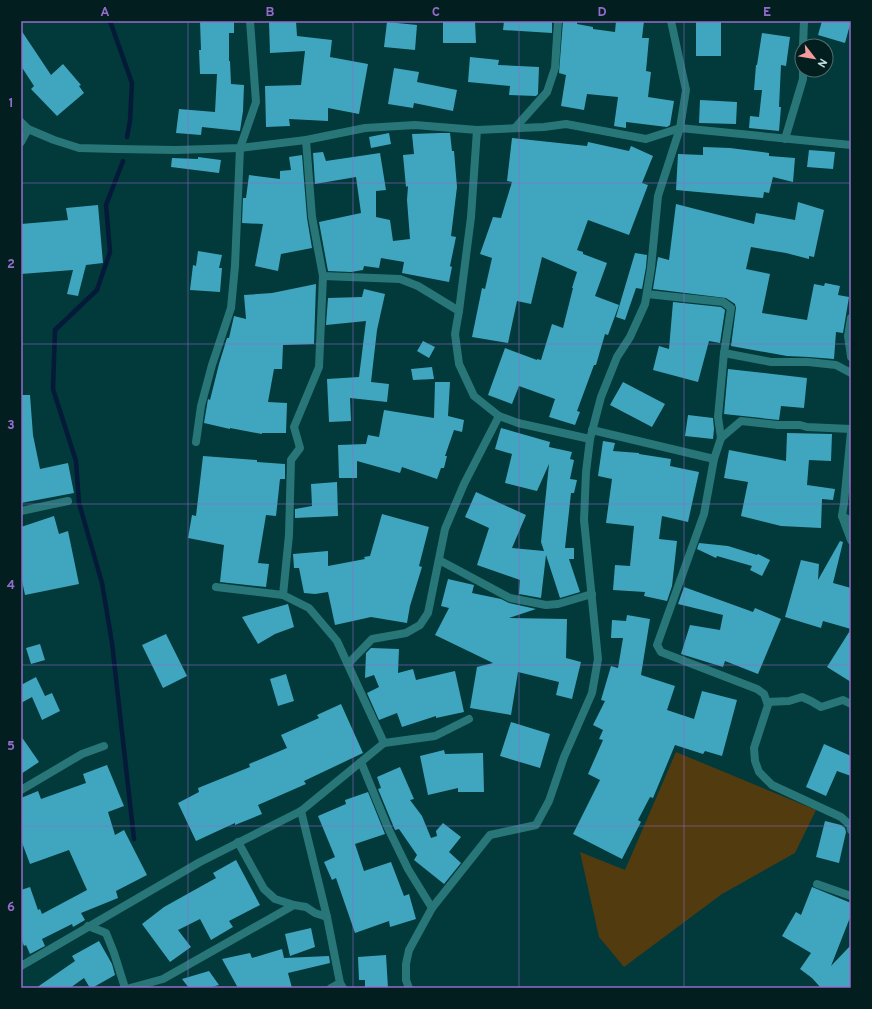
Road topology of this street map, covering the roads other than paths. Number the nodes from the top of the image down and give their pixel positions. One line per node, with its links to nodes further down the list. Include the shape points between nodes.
1 (250, 21): 16 (street, via 256,102)
2 (558, 21): 8 (street, via 555,68 546,92)
3 (671, 21): 9 (street, via 686,90)
4 (804, 21): 5 (street)
5 (803, 38)
6 (803, 78): 12 (street)
7 (21, 122): 10 (street)
8 (515, 128): 9 (street, via 566,124 646,139); 11 (street)
9 (680, 128): 12 (street); 18 (street, via 658,196)
10 (28, 129): 14 (street); 16 (street, via 79,148)
11 (477, 130): 13 (street, via 415,125 365,128); 19 (street, via 472,217)
12 (785, 139): 15 (street)
13 (306, 140): 16 (street); 17 (street, via 312,217)
14 (21, 142)
15 (851, 145)
16 (240, 148): 29 (street, via 231,308 201,406)
17 (323, 276): 19 (street, via 400,279 418,286); 39 (street, via 319,367 294,427 300,448 291,460)
18 (647, 294): 21 (street, via 723,302 731,308); 25 (street, via 642,311 600,397)
19 (459, 311): 24 (street, via 455,334 459,364 474,396)
20 (851, 318): 22 (street, via 848,336)
21 (724, 353): 23 (street, via 771,362 836,365); 27 (street, via 718,417)
22 (851, 357)
23 (851, 373)
24 (500, 416): 28 (street); 36 (street, via 464,484 445,530)
25 (592, 430): 28 (street); 30 (street)
26 (851, 431): 27 (street, via 807,427 800,424 778,425 741,421); 33 (street)
27 (721, 438): 30 (street)
28 (590, 439): 38 (street, via 584,520)
29 (196, 442)
30 (714, 459): 41 (street, via 704,514 658,646 661,652 757,689 764,694)
31 (68, 501): 32 (street)
32 (21, 510)
33 (842, 516): 34 (street); 35 (street)
34 (851, 521)
35 (851, 540)
36 (439, 560): 38 (street, via 510,598 546,605); 40 (street, via 428,613 420,625 406,633 372,639)
37 (216, 587): 39 (street)
38 (592, 594): 54 (street, via 598,659 592,693 564,757 549,801 536,826 490,835)
39 (284, 595): 40 (street, via 309,608 337,641)
40 (348, 664): 44 (street)
41 (767, 702): 42 (street, via 790,701 802,697 821,707 843,700); 49 (street, via 754,748 759,772 772,786 841,817 850,825)
42 (851, 704)
43 (469, 719): 44 (street, via 435,736)
44 (384, 743): 46 (street)
45 (104, 746): 47 (street, via 82,754)
46 (361, 762): 48 (street); 54 (street, via 388,828 408,869)
47 (21, 790)
48 (301, 811): 50 (street); 55 (street)
49 (851, 830)
50 (238, 842): 53 (street, via 264,889 276,899); 56 (street)
51 (818, 884): 52 (street)
52 (851, 896)
53 (294, 906): 55 (street, via 306,907); 60 (street, via 163,979)
54 (432, 908): 62 (street, via 409,950 406,964)
55 (327, 917): 58 (street)
56 (88, 926): 57 (street); 59 (street, via 106,933)
57 (21, 966)
58 (342, 986): 61 (street)
59 (125, 988)
60 (130, 988)
61 (331, 988)
62 (409, 988)

